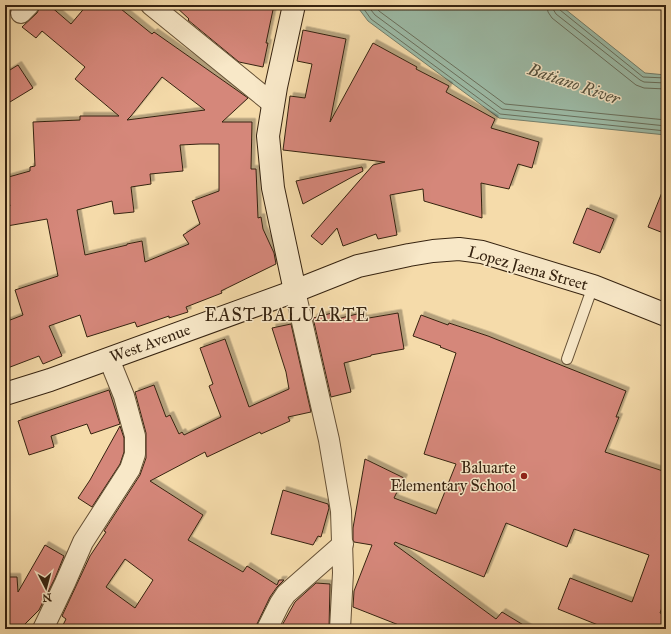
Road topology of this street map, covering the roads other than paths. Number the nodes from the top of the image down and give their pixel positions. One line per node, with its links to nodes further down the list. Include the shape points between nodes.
1 (151, 5): 3 (street)
2 (294, 5): 3 (main road)
3 (273, 104): 5 (main road, via 268,136 273,188)
4 (593, 286): 5 (main road, Lopez Jaena Street, via 497,256 459,249 409,255 358,266); 6 (main road, Lopez Jaena Street); 8 (lane)
5 (295, 291): 7 (main road, West Avenue); 10 (street, via 329,440 341,511)
6 (666, 315)
7 (109, 359): 9 (main road, West Avenue); 11 (street, via 124,396 135,436 135,454 130,469 83,542)
8 (567, 359)
9 (5, 394)
10 (343, 544): 12 (street, via 286,594); 13 (street)
11 (43, 629)
12 (267, 629)
13 (340, 629)

